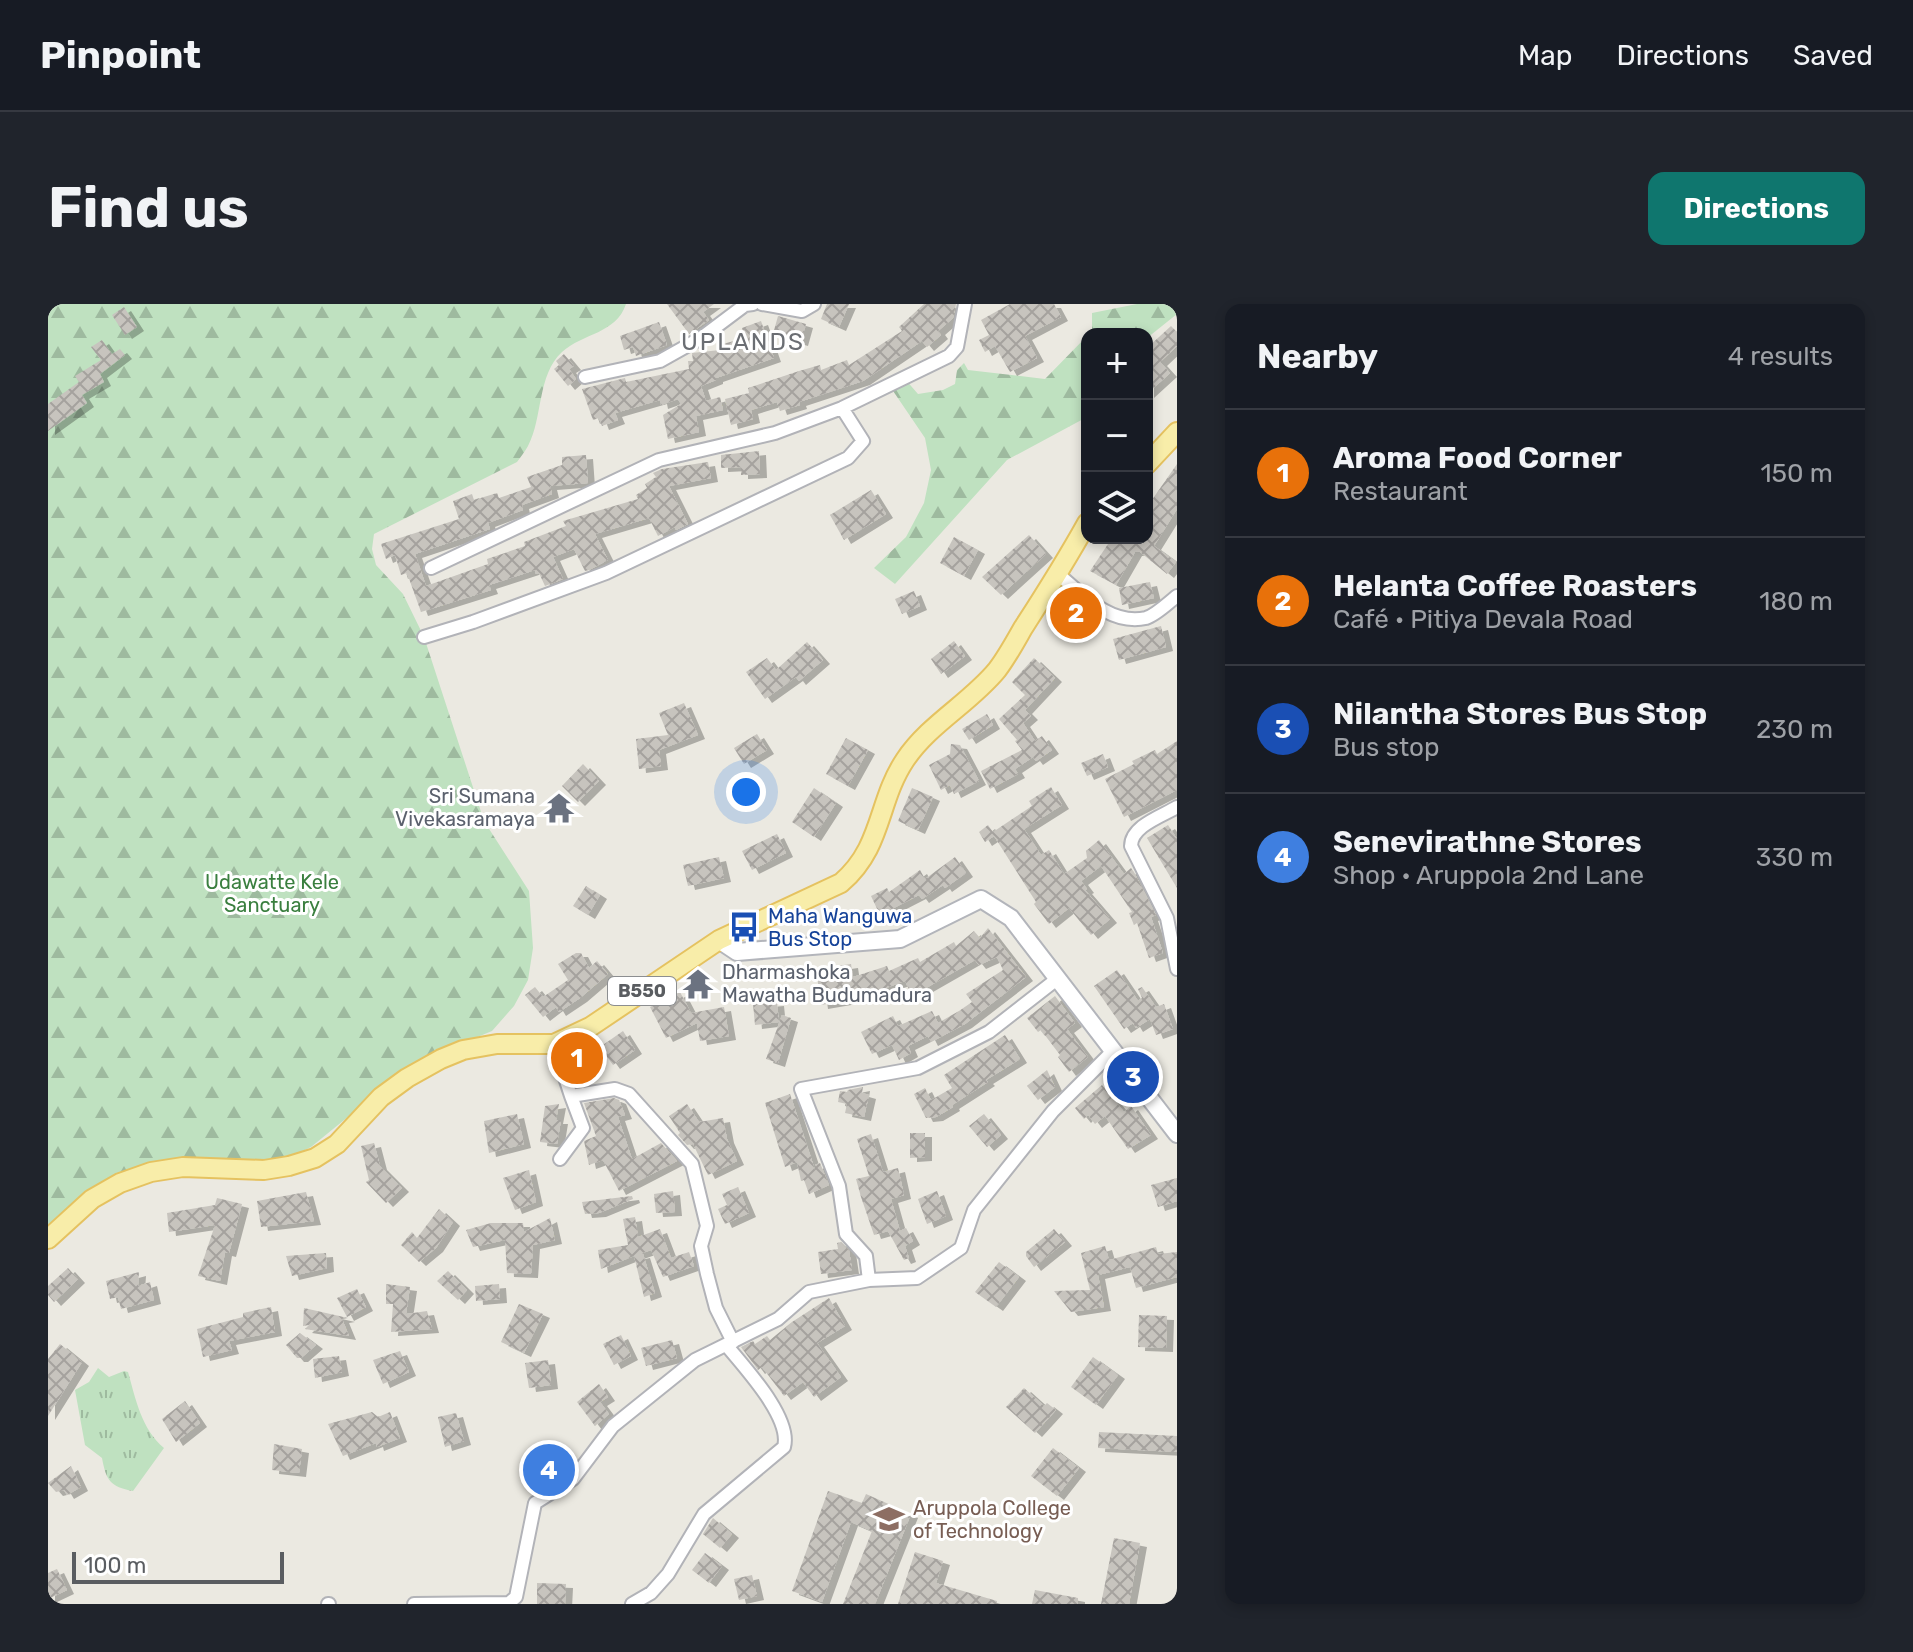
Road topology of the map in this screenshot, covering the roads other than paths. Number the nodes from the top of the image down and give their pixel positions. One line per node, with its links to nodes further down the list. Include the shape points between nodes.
1 (753, 304): 5 (street, via 660,361)
2 (762, 304): 3 (street, via 802,311)
3 (814, 304)
4 (965, 304): 6 (street, via 957,347 949,356)
5 (585, 377)
6 (842, 408): 10 (street, via 775,433 659,460); 13 (street, via 863,441 848,458 606,573)
7 (1177, 432): 8 (main road)
8 (1153, 458)
9 (1081, 534): 11 (main road, B550)
10 (431, 568)
11 (1058, 574): 12 (street, via 1118,617 1148,617); 15 (main road, B550, via 998,669 913,747 855,870 841,883)
12 (1177, 596)
13 (424, 637)
14 (1177, 807): 16 (street, via 1137,831 1131,846 1167,918)
15 (719, 940): 17 (street, via 737,952 900,939 981,899 1011,918); 18 (main road, B550, via 590,1027)
16 (1177, 967)
17 (1057, 979): 19 (street); 24 (street, via 989,1032 918,1068 801,1089 839,1186 846,1234 866,1256)
18 (554, 1044): 20 (street); 23 (main road, B550, via 463,1050 407,1078 315,1158 264,1170 183,1167 151,1172 92,1199)
19 (1113, 1051): 21 (street); 24 (street, via 1053,1111 974,1210 961,1248 917,1278)
20 (571, 1096): 22 (street, via 583,1128); 25 (street, via 615,1089 629,1094 692,1164 707,1226 701,1246)
21 (1177, 1134)
22 (560, 1159)
23 (48, 1239)
24 (869, 1280): 25 (street, via 809,1292 778,1319)
25 (730, 1344): 26 (street, via 695,1360 613,1426 573,1479 535,1503 516,1597 509,1603); 27 (street, via 769,1398 786,1438 784,1447 704,1514 668,1574)
26 (414, 1604)
27 (632, 1604)

